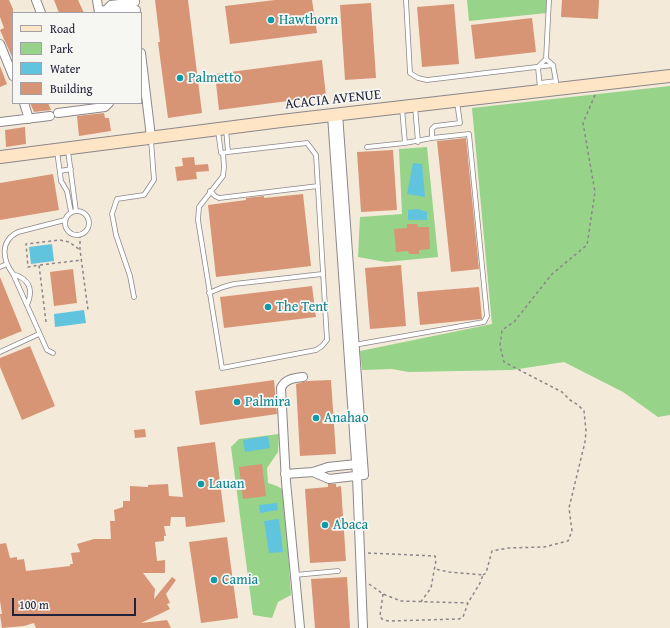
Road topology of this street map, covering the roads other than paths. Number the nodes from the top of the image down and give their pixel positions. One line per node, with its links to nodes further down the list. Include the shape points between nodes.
1 (97, 0): 6 (street)
2 (406, 0): 13 (lane, via 410,73 418,78 427,80)
3 (549, 0): 10 (lane)
4 (38, 1): 7 (street)
5 (136, 6): 8 (street)
6 (101, 11)
7 (41, 12)
8 (114, 12)
9 (0, 44): 14 (street)
10 (546, 59): 12 (lane); 13 (lane)
11 (142, 62): 30 (street)
12 (553, 65): 13 (lane); 16 (lane)
13 (538, 67): 17 (lane)
14 (12, 74)
15 (670, 76): 16 (street, ACACIA AVENUE)
16 (557, 85): 17 (street, ACACIA AVENUE)
17 (540, 87): 18 (street, ACACIA AVENUE)
18 (457, 101): 21 (street, ACACIA AVENUE); 31 (lane, via 460,123 435,126 432,129)
19 (24, 104): 27 (street)
20 (108, 104): 22 (street, via 105,107)
21 (415, 106): 23 (street, ACACIA AVENUE); 32 (lane)
22 (77, 107): 24 (street)
23 (402, 107): 25 (street, ACACIA AVENUE); 33 (lane)
24 (58, 114)
25 (335, 115): 29 (street, ACACIA AVENUE); 54 (street)
26 (50, 116): 27 (street)
27 (29, 119): 28 (street)
28 (0, 122)
29 (222, 128): 30 (street, ACACIA AVENUE); 36 (lane); 37 (lane)
30 (151, 137): 35 (street, ACACIA AVENUE); 51 (lane, via 154,180 144,195 116,199 112,214)
31 (432, 138): 32 (lane); 54 (lane, via 469,134 487,316 484,322)
32 (418, 142): 33 (lane)
33 (405, 143): 34 (lane)
34 (367, 147)
35 (62, 149): 38 (street, ACACIA AVENUE); 39 (lane); 40 (lane)
36 (228, 152): 37 (lane); 41 (lane, via 307,143 316,155)
37 (222, 153): 42 (lane, via 223,176)
38 (0, 157)
39 (71, 169): 40 (lane); 43 (lane)
40 (60, 171): 44 (lane)
41 (318, 186): 42 (lane, via 219,198); 49 (lane)
42 (210, 191): 50 (lane, via 198,207)
43 (76, 211): 44 (lane); 45 (lane, via 84,214 89,221 87,230 80,235 70,234 65,226)
44 (71, 212): 45 (lane)
45 (65, 220): 46 (lane, via 12,235 7,240 3,253)
46 (7, 264): 47 (lane); 48 (lane)
47 (0, 267)
48 (13, 274): 52 (lane); 52 (lane, via 21,276 28,283 30,296)
49 (322, 274): 50 (lane, via 234,284); 50 (lane, via 327,340 322,346 316,350 222,368)
50 (209, 293)
51 (134, 297)
52 (27, 305): 53 (lane)
53 (39, 334): 55 (lane); 56 (lane, via 47,350)
54 (351, 345): 58 (street); 61 (street, via 364,475)
55 (0, 352)
56 (53, 353)
57 (303, 377): 60 (street, via 286,381 281,388)
58 (356, 464): 59 (street, via 328,467); 61 (street)
59 (313, 472): 60 (street); 61 (street, via 329,479)
60 (285, 474): 63 (street)
61 (357, 476): 65 (street)
62 (338, 571): 63 (lane)
63 (295, 575): 64 (street)
64 (300, 628)
65 (363, 628)

